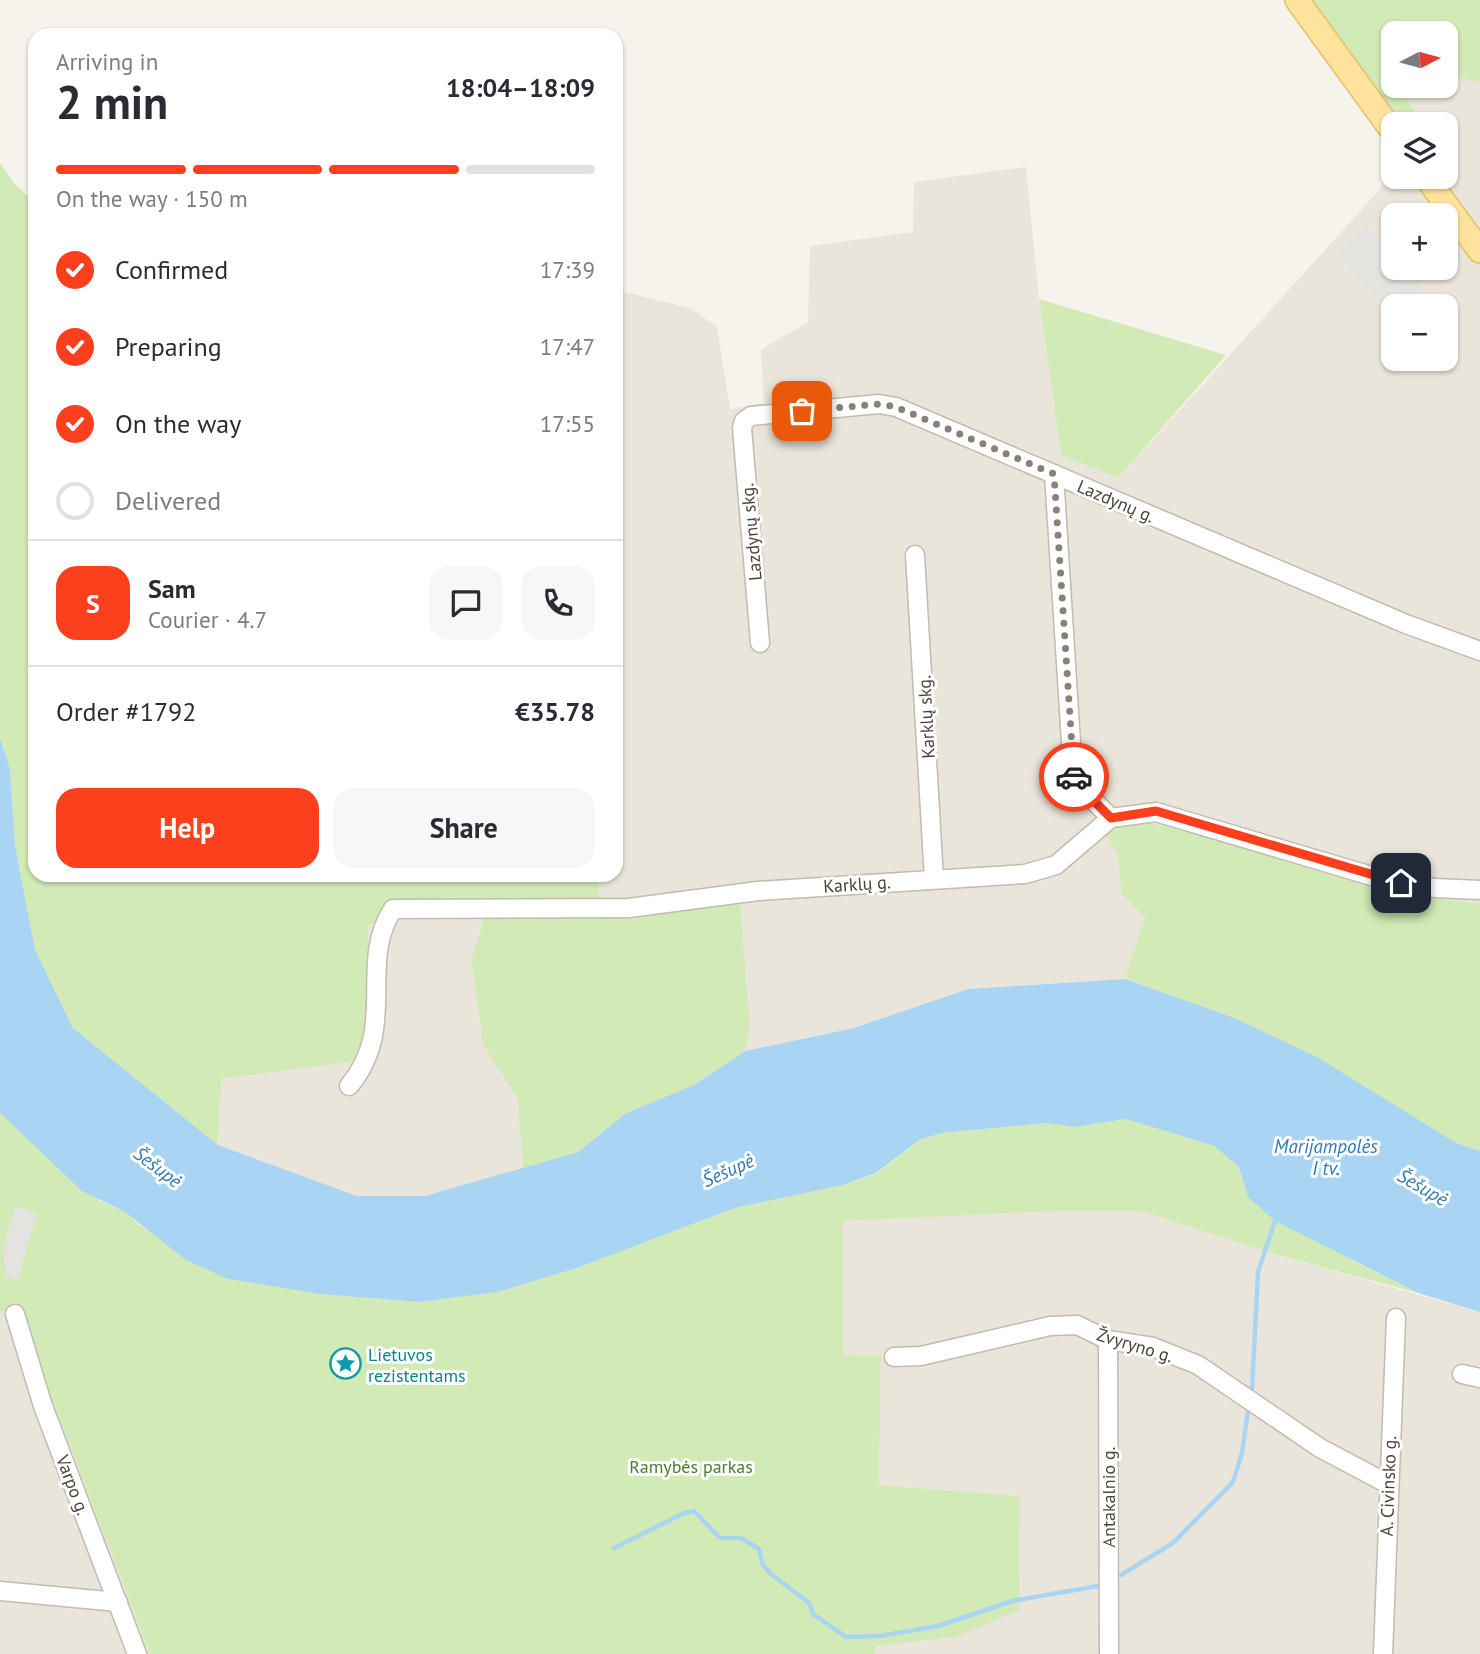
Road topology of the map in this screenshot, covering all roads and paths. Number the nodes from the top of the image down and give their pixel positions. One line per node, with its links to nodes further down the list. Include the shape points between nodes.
1 (1297, 0): 2 (main road)
2 (1381, 116)
3 (1435, 189): 4 (main road)
4 (1480, 251)
5 (744, 421): 6 (street, Lazdynų g., via 764,414 880,404); 8 (street, Lazdynų skg.)
6 (1054, 474): 9 (street, Lazdynų g.); 10 (street, via 1073,774)
7 (915, 555): 11 (street, Karklų skg.)
8 (760, 643)
9 (1480, 651)
10 (1111, 818): 11 (street, Karklų g., via 1056,865 1025,874); 12 (street, via 1156,811 1375,877 1435,888)
11 (934, 879): 13 (street, Karklų g., via 758,891 629,908 393,909 379,942 376,1027 370,1055)
12 (1480, 890)
13 (349, 1086)
14 (15, 1314): 22 (street, Varpo g., via 43,1406)
15 (1396, 1318): 20 (street, A. Civinsko g.)
16 (1108, 1340): 17 (street, Žvyryno g., via 1077,1325 1050,1326 921,1356); 20 (street, Žvyryno g., via 1153,1348 1198,1365 1320,1448); 24 (street, Antakalnio g.)
17 (894, 1357)
18 (1462, 1374): 19 (street)
19 (1480, 1378)
20 (1388, 1484): 25 (street, A. Civinsko g.)
21 (0, 1591): 22 (street)
22 (118, 1602): 23 (street, Varpo g.)
23 (137, 1654)
24 (1109, 1654)
25 (1383, 1654)

